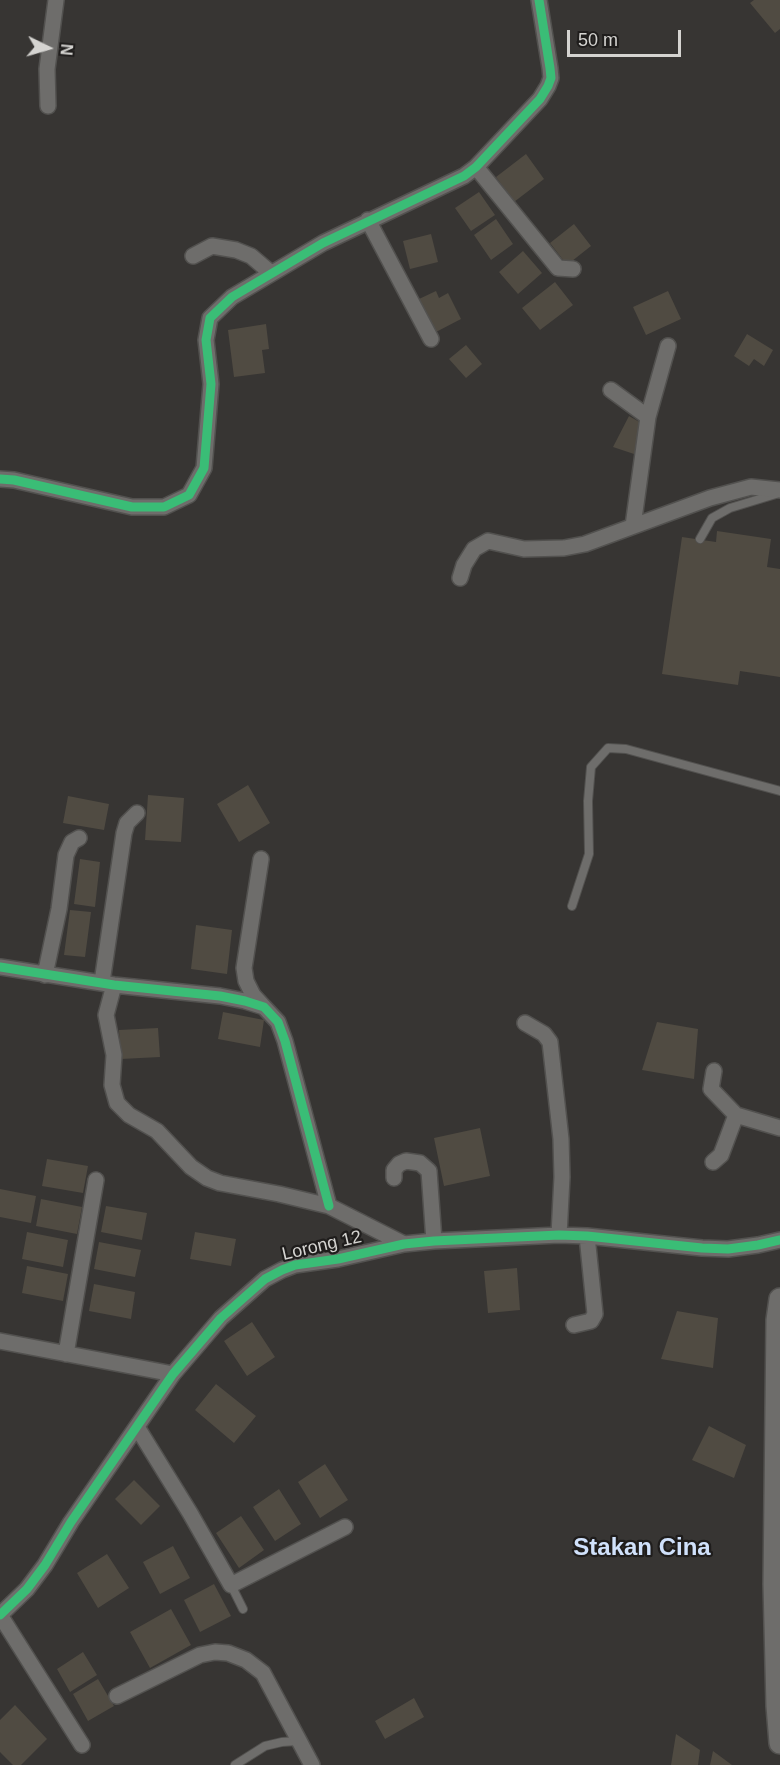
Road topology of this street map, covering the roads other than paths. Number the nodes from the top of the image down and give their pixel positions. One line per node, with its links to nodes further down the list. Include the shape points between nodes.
1 (56, 0): 3 (street, via 47,69)
2 (539, 0): 4 (street, via 550,68 548,86)
3 (48, 106)
4 (476, 167): 5 (street); 7 (street, via 558,268)
5 (368, 220): 8 (street); 9 (street)
6 (192, 256): 8 (street, via 212,246 236,249)
7 (573, 269)
8 (271, 273): 13 (street, via 232,297 210,318 206,340 210,384 204,468 189,495 164,507 132,507)
9 (431, 339)
10 (668, 346): 12 (street)
11 (611, 390): 12 (street)
12 (648, 417): 15 (street)
13 (0, 479)
14 (780, 491): 15 (street, via 751,487); 16 (lane, via 712,518)
15 (633, 526): 17 (street, via 564,548 524,549 488,542 474,549)
16 (700, 539)
17 (460, 578)
18 (780, 790): 22 (lane, via 626,749 608,748 591,767 589,854)
19 (138, 813): 25 (street, via 127,823 124,833)
20 (79, 838): 24 (street, via 72,842 66,855)
21 (261, 859): 26 (street, via 244,968 253,995)
22 (572, 906)
23 (0, 967): 24 (street)
24 (45, 975): 25 (street)
25 (108, 983): 26 (street, via 220,996); 34 (street, via 106,1015 114,1054 112,1085 117,1103 157,1131 190,1167 207,1178)
26 (264, 1007): 34 (street, via 278,1022 285,1041)
27 (525, 1023): 35 (street, via 550,1042 561,1138)
28 (714, 1071): 29 (street, via 711,1089)
29 (736, 1115): 30 (street); 31 (street, via 721,1155)
30 (780, 1128)
31 (712, 1162)
32 (394, 1178): 38 (street, via 394,1170 406,1161 420,1162 429,1171)
33 (96, 1180): 43 (street)
34 (329, 1206): 39 (street)
35 (559, 1235): 36 (street, Lorong 12); 38 (street, Lorong 12)
36 (587, 1236): 37 (street, Lorong 12, via 728,1249); 41 (street, via 595,1314 591,1322)
37 (780, 1240)
38 (434, 1241): 39 (street, Lorong 12)
39 (404, 1244): 44 (street, Lorong 12, via 295,1265 265,1279 221,1318)
40 (780, 1299): 45 (main road)
41 (574, 1325)
42 (0, 1341): 43 (street)
43 (66, 1354): 44 (street)
44 (173, 1374): 46 (street, Lorong 12)
45 (778, 1382): 53 (main road, via 774,1584)
46 (137, 1427): 48 (street); 50 (street, Lorong 12, via 45,1565)
47 (345, 1527): 48 (street)
48 (231, 1585): 49 (lane)
49 (243, 1609)
50 (0, 1615): 54 (street)
51 (117, 1696): 52 (street, via 200,1655 228,1653 263,1673)
52 (298, 1741): 55 (lane, via 265,1746); 56 (street)
53 (780, 1743)
54 (82, 1745)
55 (235, 1765)
56 (312, 1765)

